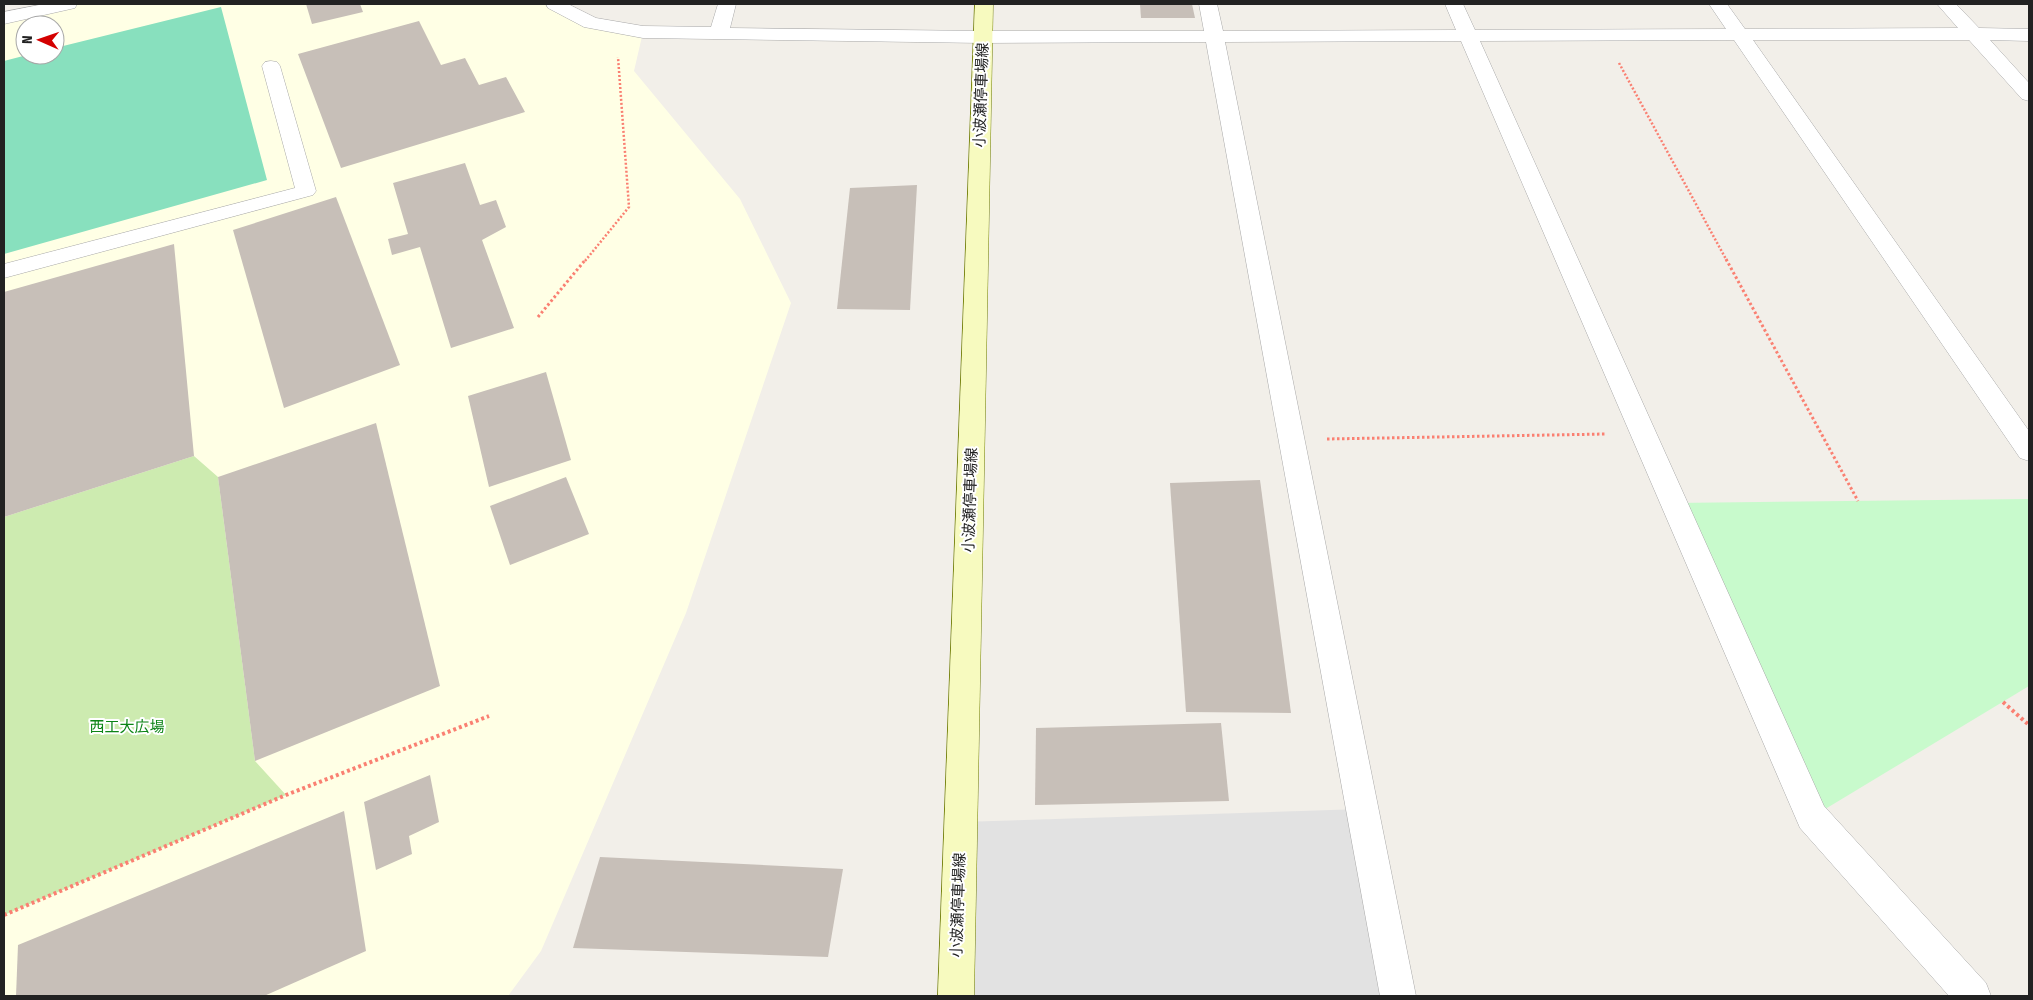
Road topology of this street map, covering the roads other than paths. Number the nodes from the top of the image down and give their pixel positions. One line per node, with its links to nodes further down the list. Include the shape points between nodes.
1 (68, 4): 9 (street)
2 (555, 4): 10 (street, via 592,23 616,29)
3 (727, 4): 10 (street)
4 (984, 4): 15 (main road, 小波瀬停車場線)
5 (1208, 4): 16 (street)
6 (1454, 4): 14 (street)
7 (1718, 4): 11 (street)
8 (1946, 4): 12 (street)
9 (4, 18)
10 (719, 33): 15 (street)
11 (1739, 33): 12 (street); 14 (street); 20 (street)
12 (1974, 34): 13 (street); 18 (street)
13 (2029, 34)
14 (1467, 35): 16 (street); 23 (street, via 1812,817)
15 (983, 36): 16 (street); 21 (main road, 小波瀬停車場線)
16 (1214, 36): 22 (street)
17 (272, 66): 19 (lane, via 306,191)
18 (2029, 95)
19 (4, 271)
20 (2029, 451)
21 (956, 996)
22 (1398, 996)
23 (1973, 996)

